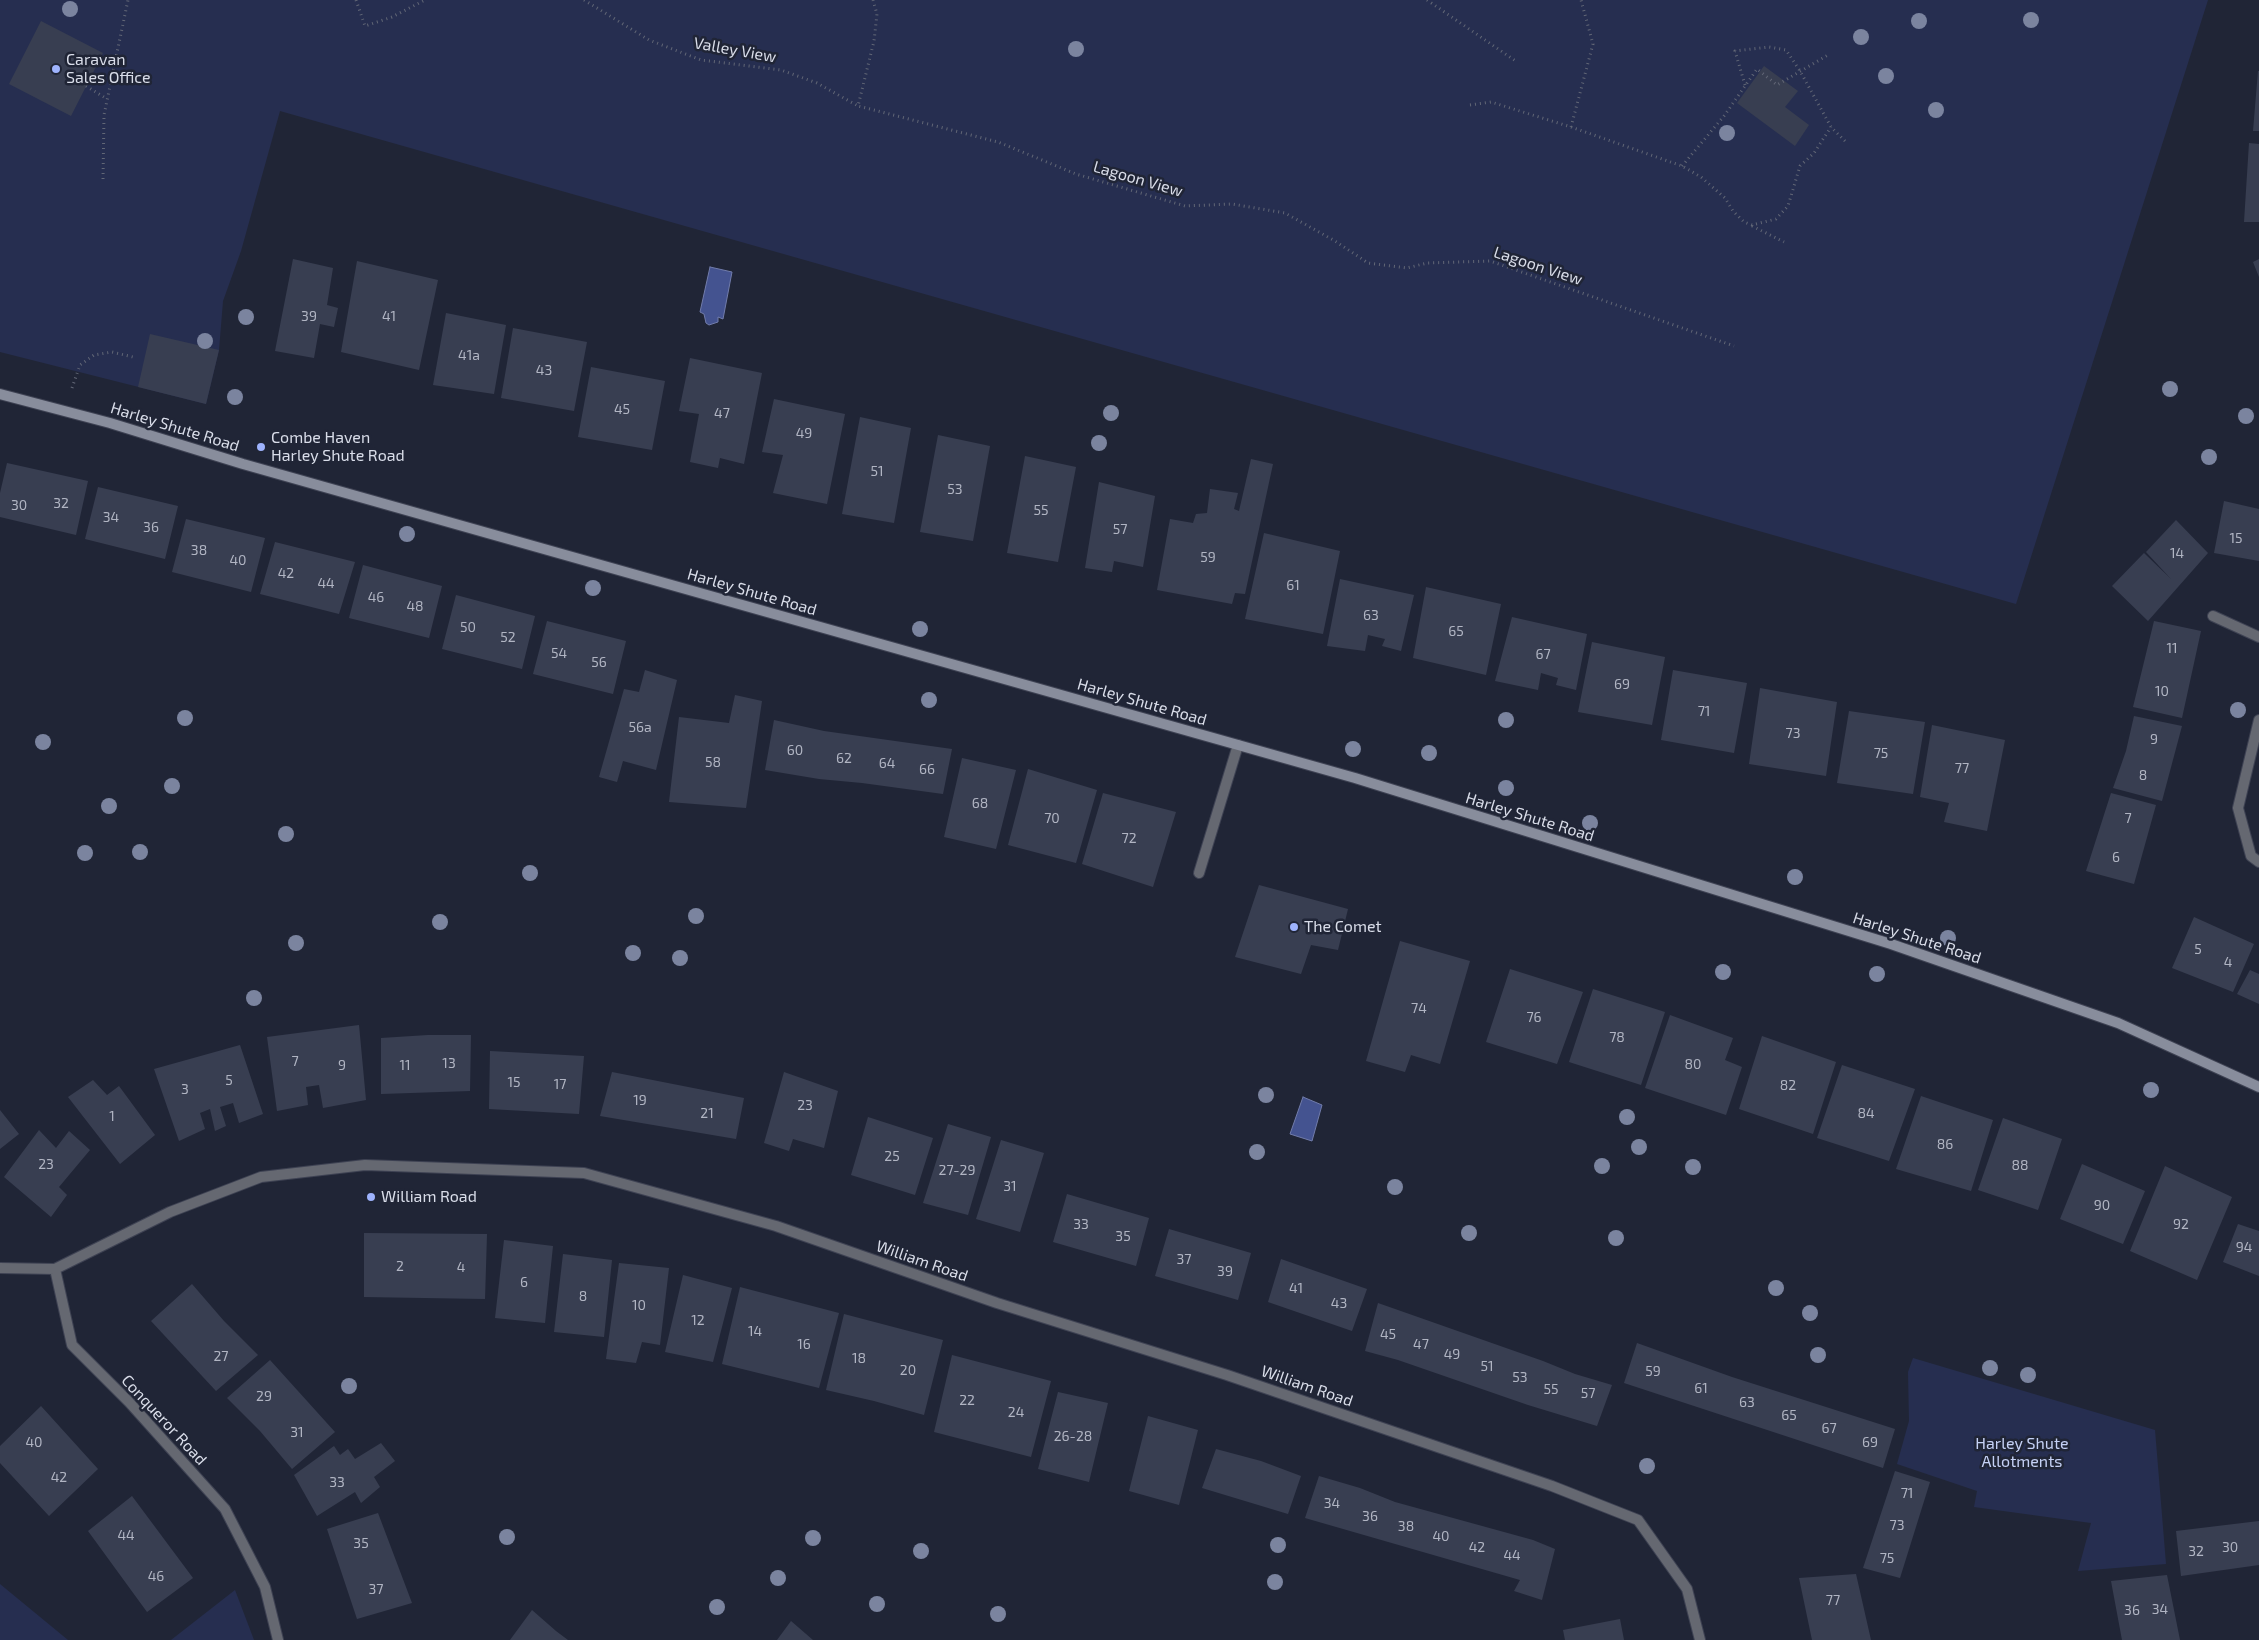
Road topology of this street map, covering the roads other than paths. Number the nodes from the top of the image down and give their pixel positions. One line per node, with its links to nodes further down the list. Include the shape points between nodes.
1 (0, 394): 5 (main road, Harley Shute Road)
2 (2213, 616): 3 (street)
3 (2259, 637)
4 (2259, 720): 6 (street, via 2238,808 2251,856)
5 (1238, 745): 7 (street); 8 (main road, Harley Shute Road, via 1891,944 2118,1023)
6 (2259, 862)
7 (1199, 873)
8 (2259, 1087)
9 (0, 1268): 10 (street)
10 (55, 1269): 11 (street, Conqueror Road, via 72,1345 129,1402 225,1509 265,1587); 12 (street, William Road, via 170,1212 261,1177 365,1165 584,1173 776,1226 997,1303 1246,1381 1552,1486 1638,1520 1688,1588)
11 (278, 1640)
12 (1700, 1640)

